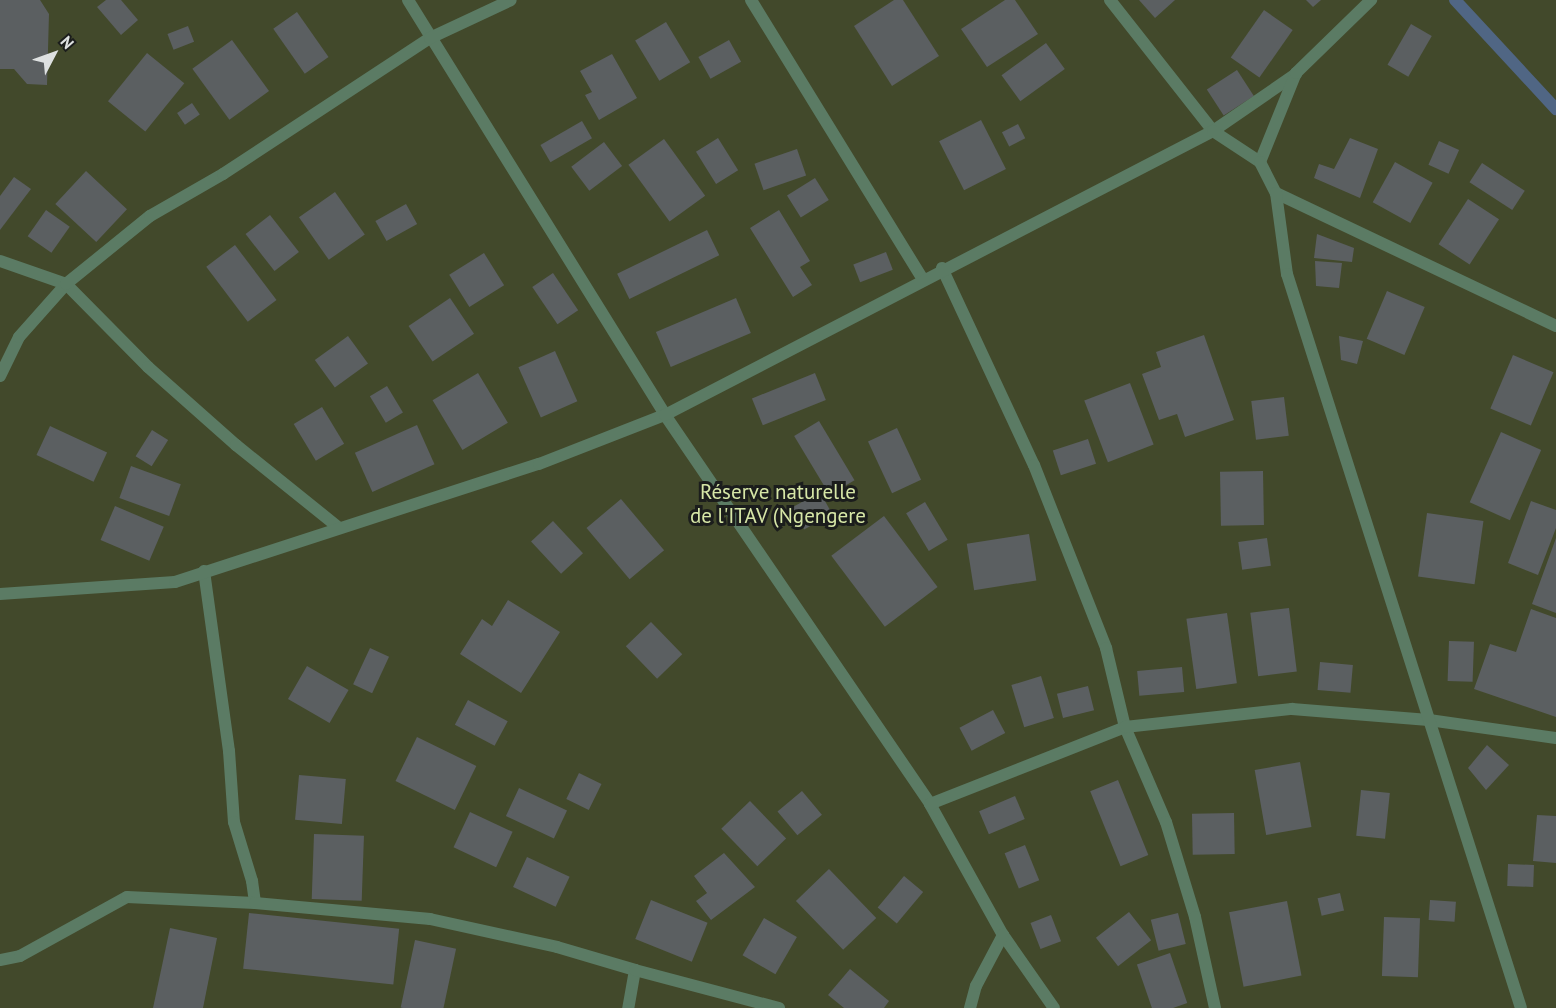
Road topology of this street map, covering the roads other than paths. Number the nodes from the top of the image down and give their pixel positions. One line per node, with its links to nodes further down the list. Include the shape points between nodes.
1 (408, 0): 6 (street)
2 (511, 0): 6 (street)
3 (751, 0): 13 (street)
4 (1110, 0): 8 (street)
5 (1371, 0): 7 (street)
6 (430, 38): 14 (street, via 223,174 150,216); 17 (street)
7 (1296, 73): 8 (street); 9 (street)
8 (1213, 131): 9 (street); 12 (street)
9 (1260, 162): 10 (street)
10 (1276, 193): 15 (street); 21 (street, via 1287,274)
11 (0, 261): 14 (street)
12 (942, 268): 13 (street); 22 (street, via 1034,465 1106,648)
13 (922, 278): 17 (street)
14 (66, 284): 16 (street, via 19,337); 18 (street, via 166,382)
15 (1556, 326)
16 (0, 376)
17 (665, 415): 18 (street, via 539,464); 24 (street)
18 (338, 527): 19 (street)
19 (204, 571): 20 (street, via 175,582); 25 (street, via 229,751 234,822)
20 (0, 594)
21 (1429, 720): 22 (street, via 1293,709); 23 (street); 34 (street)
22 (1125, 727): 24 (street); 33 (street, via 1166,822 1195,917)
23 (1556, 738)
24 (930, 804): 26 (street)
25 (255, 903): 27 (street, via 127,897 20,956); 28 (street, via 430,919 557,947)
26 (1003, 935): 31 (street, via 976,986); 32 (street)
27 (0, 960)
28 (634, 970): 29 (street); 30 (street)
29 (628, 1008)
30 (779, 1008)
31 (970, 1008)
32 (1054, 1008)
33 (1215, 1008)
34 (1521, 1008)

